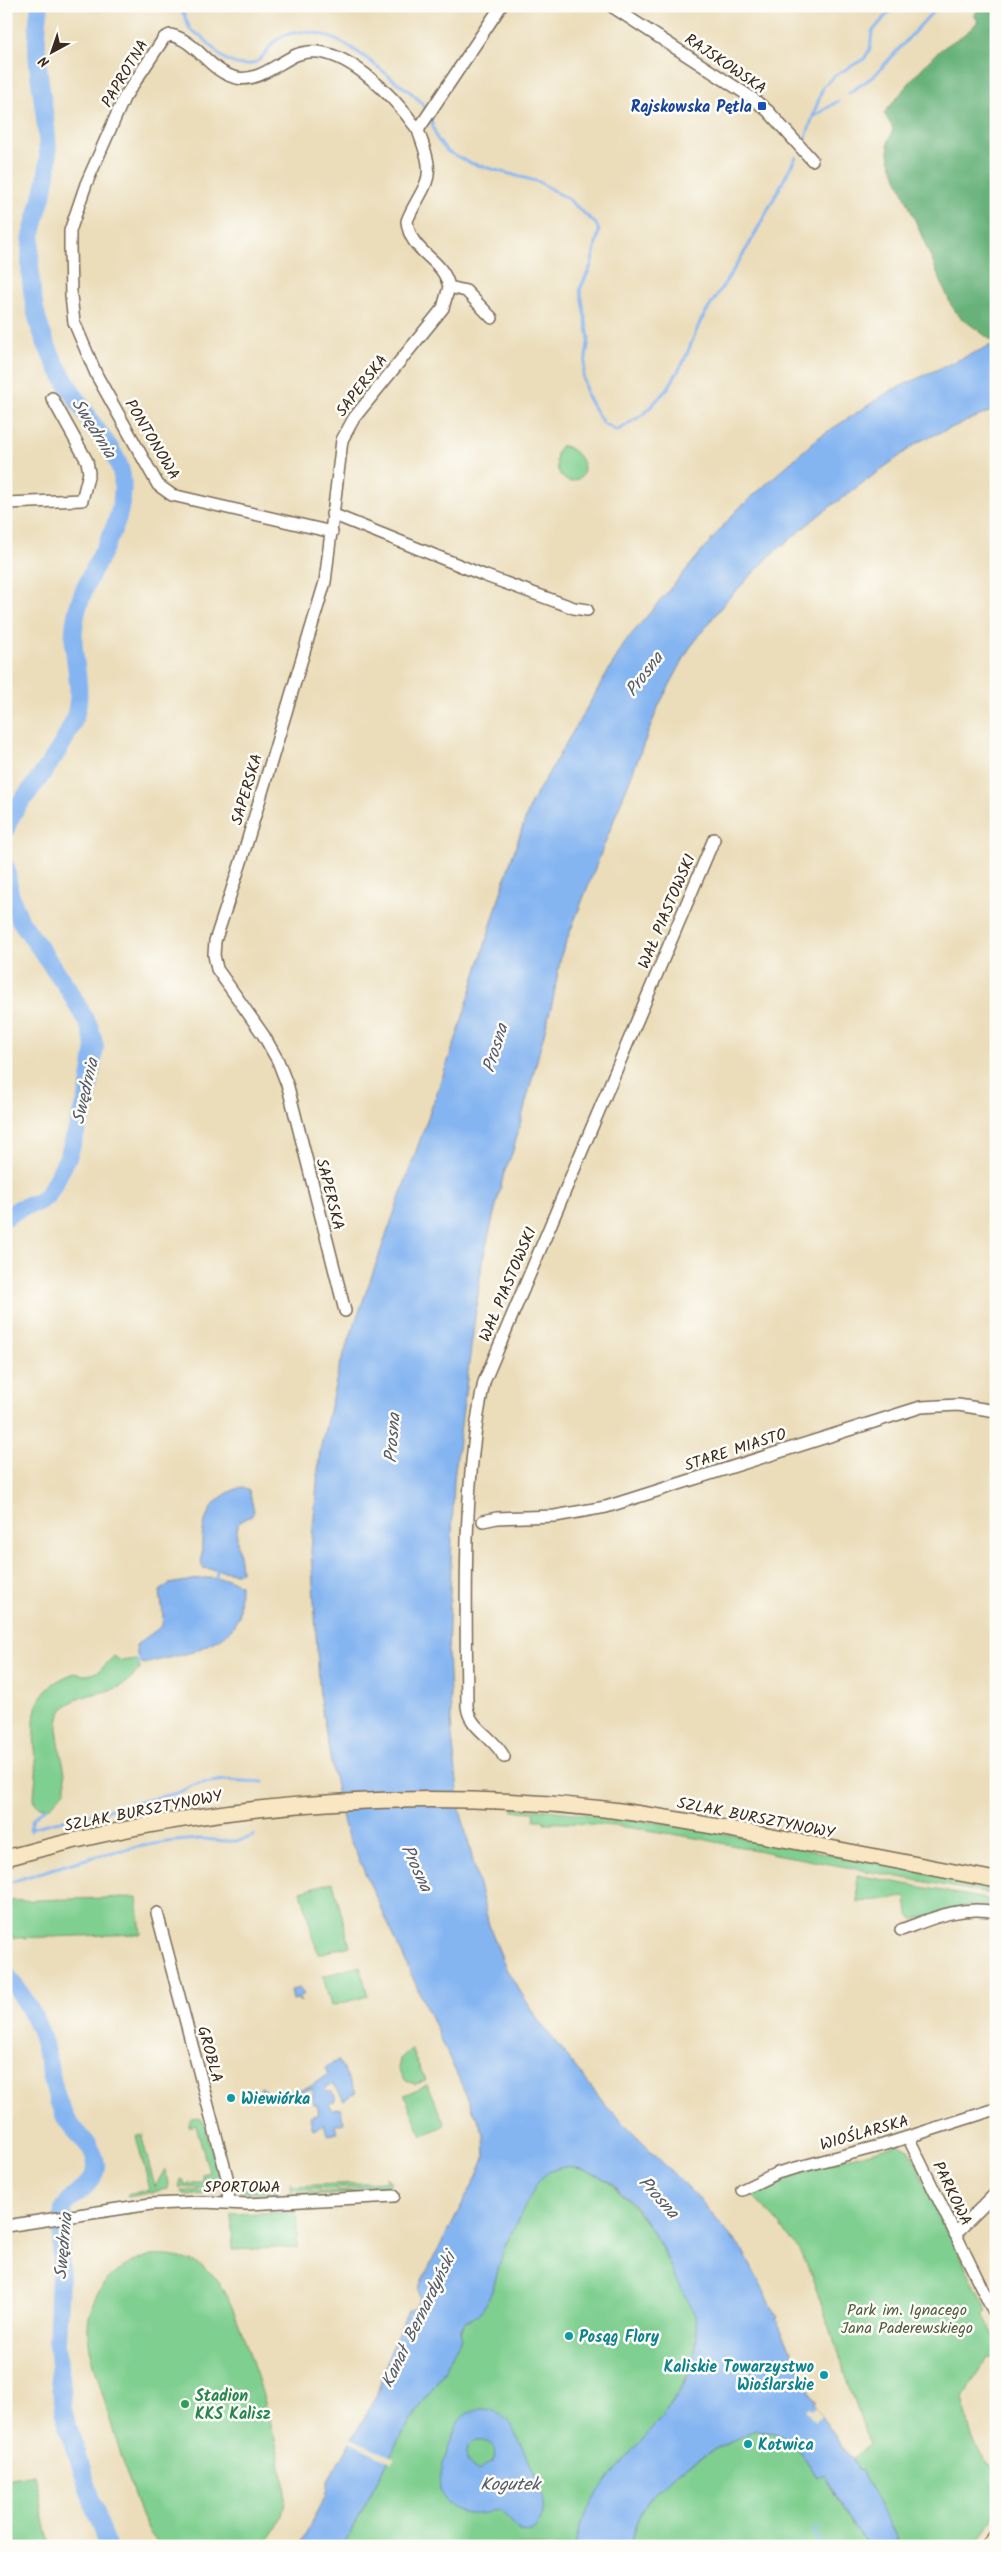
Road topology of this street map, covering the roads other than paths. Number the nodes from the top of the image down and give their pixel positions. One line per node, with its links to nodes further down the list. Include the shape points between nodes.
1 (501, 6): 3 (street)
2 (611, 6): 4 (street, RAJSKOWSKA, via 752,98)
3 (421, 126): 5 (street, PAPROTNA, via 362,72 323,52 309,51 261,74 238,78 213,66 178,37 170,35 164,38 124,98 86,184 70,230); 6 (street, via 427,182 407,221 408,234 442,270)
4 (812, 160)
5 (69, 271): 11 (street, PONTONOWA, via 74,322 85,350 162,490)
6 (448, 287): 7 (street, via 466,291); 10 (street, SAPERSKA, via 443,308 346,429)
7 (492, 318)
8 (52, 398): 9 (street, via 87,462 89,473 82,500)
9 (6, 504)
10 (332, 514): 11 (street, SAPERSKA); 12 (street, via 486,576)
11 (332, 532): 14 (street, SAPERSKA, via 322,591 242,862 215,941 214,955 222,979 264,1036 288,1087)
12 (587, 610)
13 (714, 839): 17 (street, WAŁ PIASTOWSKI, via 484,1382 469,1498 467,1706 471,1721 495,1742)
14 (346, 1311)
15 (996, 1411): 16 (street, STARE MIASTO, via 958,1405 921,1407 606,1507 555,1516)
16 (483, 1521)
17 (504, 1757)
18 (6, 1858): 19 (main road, SZLAK BURSZTYNOWY, via 161,1821 294,1804 394,1798 504,1800 676,1819)
19 (996, 1880)
20 (996, 1912): 22 (street, via 955,1911)
21 (157, 1914): 28 (street, GROBLA, via 227,2177)
22 (901, 1930)
23 (996, 2110): 24 (street, WIOŚLARSKA)
24 (908, 2137): 25 (street, WIOŚLARSKA, via 777,2173); 30 (street, PARKOWA)
25 (742, 2190)
26 (996, 2193): 30 (street)
27 (394, 2196): 28 (street, SPORTOWA)
28 (229, 2203): 29 (street, SPORTOWA, via 169,2203)
29 (6, 2226)
30 (955, 2234): 31 (street, PARKOWA)
31 (996, 2317)
32 (996, 2537): 33 (main road)
33 (990, 2546)

